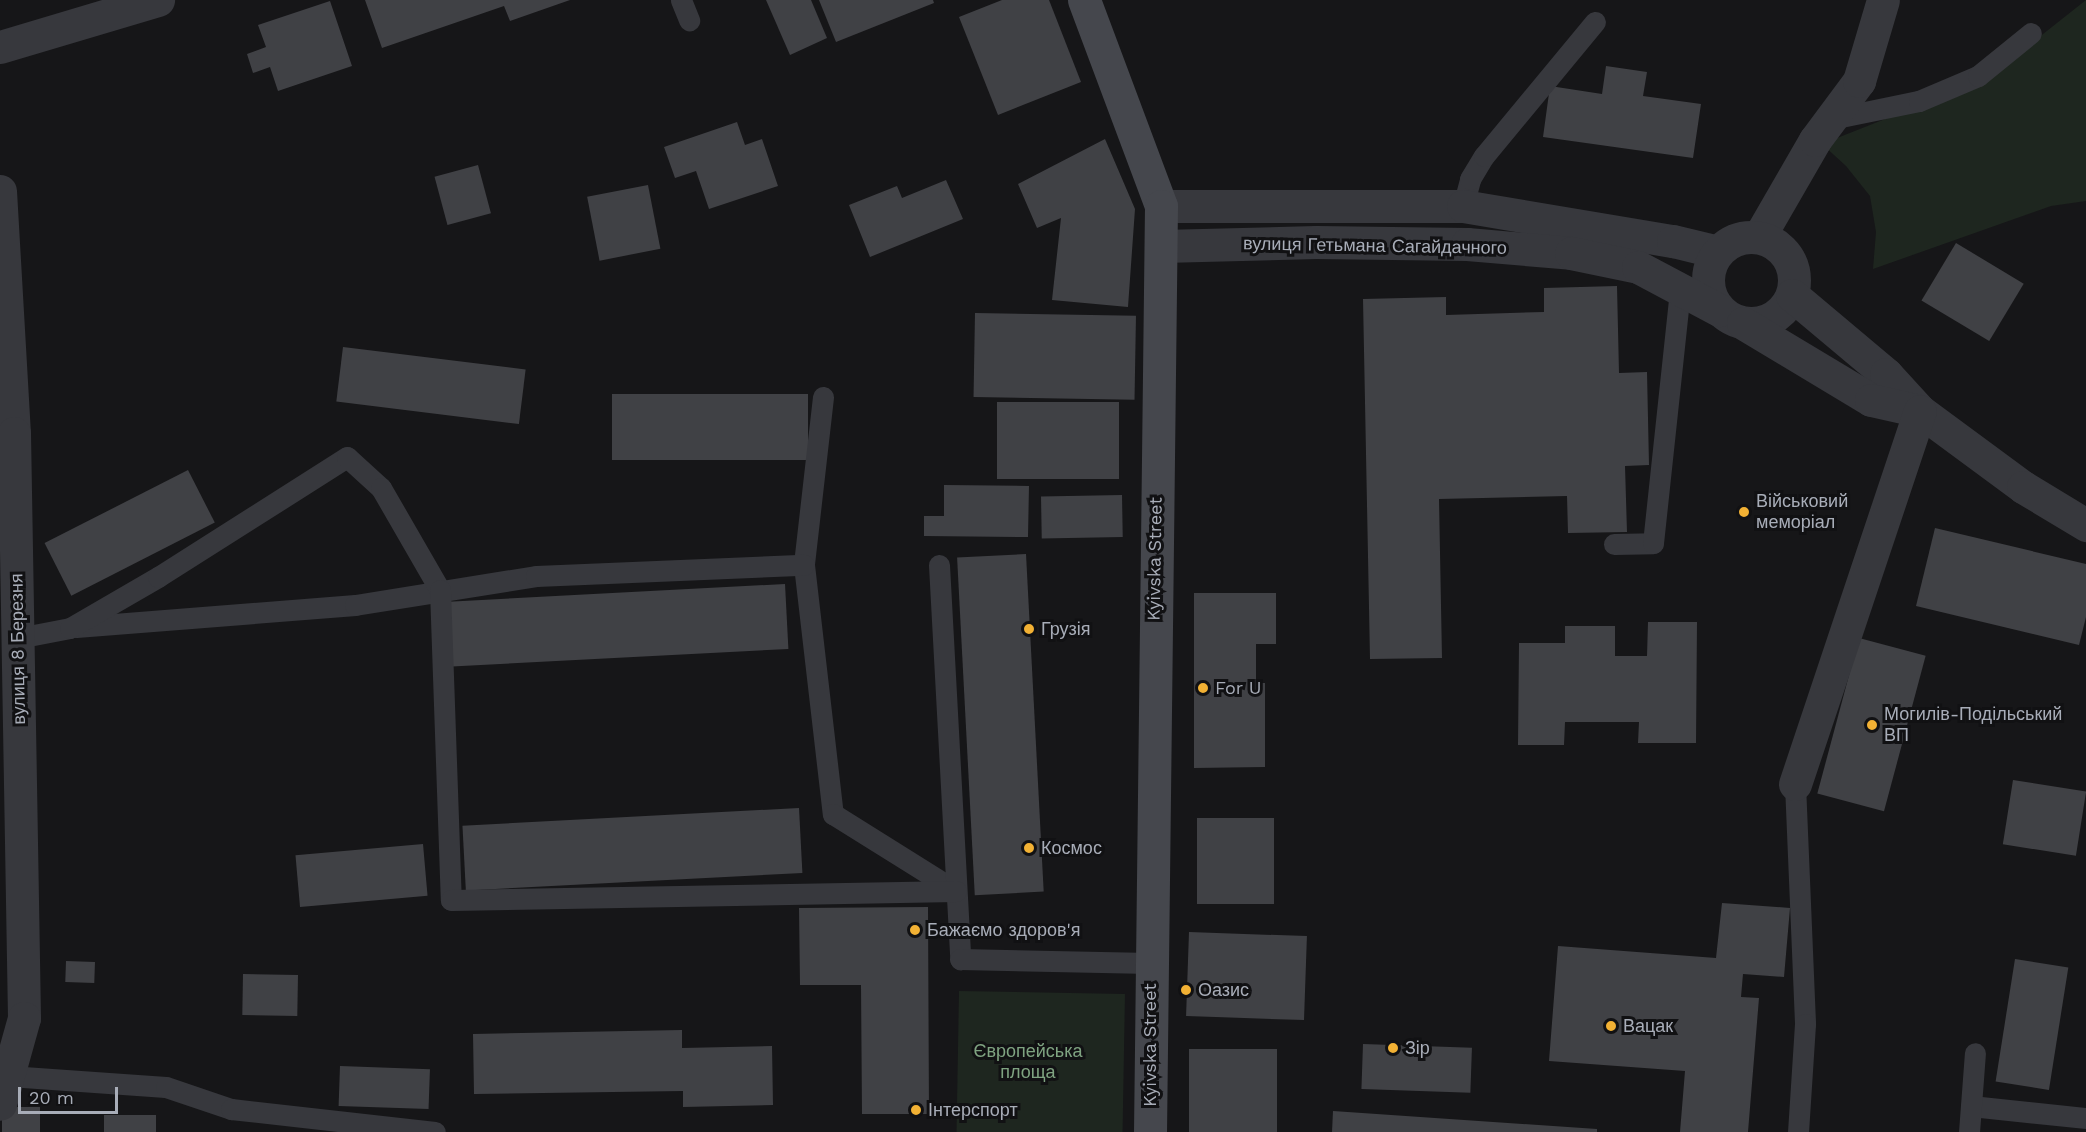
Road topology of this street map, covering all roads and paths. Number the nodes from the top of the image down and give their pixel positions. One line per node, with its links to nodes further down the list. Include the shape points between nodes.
1 (158, 0): 8 (street)
2 (681, 0): 5 (lane)
3 (1084, 0): 11 (main road, Kyivska Street)
4 (1883, 0): 9 (street, via 1859,81)
5 (688, 20)
6 (1595, 22): 12 (lane, via 1484,156 1470,179)
7 (2031, 33): 9 (lane, via 1978,76 1919,101)
8 (0, 46)
9 (1831, 119): 13 (street)
10 (0, 191): 22 (street, вулиця 8 Березня)
11 (1161, 206): 12 (street, вулиця Гетьмана Сагайдачного); 15 (main road, Kyivska Street)
12 (1463, 206): 14 (street); 16 (street, вулиця Гетьмана Сагайдачного, via 1674,241)
13 (1759, 237): 16 (street, via 1730,243); 18 (street, via 1773,243 1792,266)
14 (1458, 244): 15 (street, вулиця Гетьмана Сагайдачного); 17 (street, вулиця Гетьмана Сагайдачного, via 1571,253 1638,267)
15 (1162, 246): 32 (main road, Kyivska Street)
16 (1718, 252): 19 (street, via 1709,271 1708,287)
17 (1680, 289): 19 (street, вулиця Гетьмана Сагайдачного); 24 (lane, via 1653,543)
18 (1792, 295): 19 (street, via 1772,318); 21 (street, вулиця Гетьмана Сагайдачного, via 1886,374)
19 (1731, 316): 21 (street, вулиця Гетьмана Сагайдачного, via 1871,400)
20 (823, 397): 25 (lane)
21 (1920, 411): 23 (street, вулиця Гетьмана Сагайдачного, via 2023,487); 30 (street)
22 (7, 432): 29 (street, вулиця 8 Березня)
23 (2086, 525)
24 (1614, 544)
25 (804, 565): 27 (lane, via 536,576); 31 (lane, via 833,814)
26 (939, 565): 31 (lane)
27 (440, 590): 28 (lane, via 355,605); 28 (lane, via 381,488 347,457); 31 (lane, via 451,900)
28 (70, 628): 29 (lane)
29 (18, 638): 34 (street, вулиця 8 Березня, via 24,1018)
30 (1795, 784): 39 (lane, via 1805,1024)
31 (956, 891): 32 (lane, via 960,959)
32 (1150, 963): 38 (main road, Kyivska Street)
33 (1975, 1053): 35 (lane)
34 (3, 1085): 37 (lane, via 165,1087 231,1109)
35 (1971, 1106): 36 (lane); 40 (lane)
36 (2086, 1118)
37 (435, 1132)
38 (1150, 1132)
39 (1798, 1132)
40 (1969, 1132)

